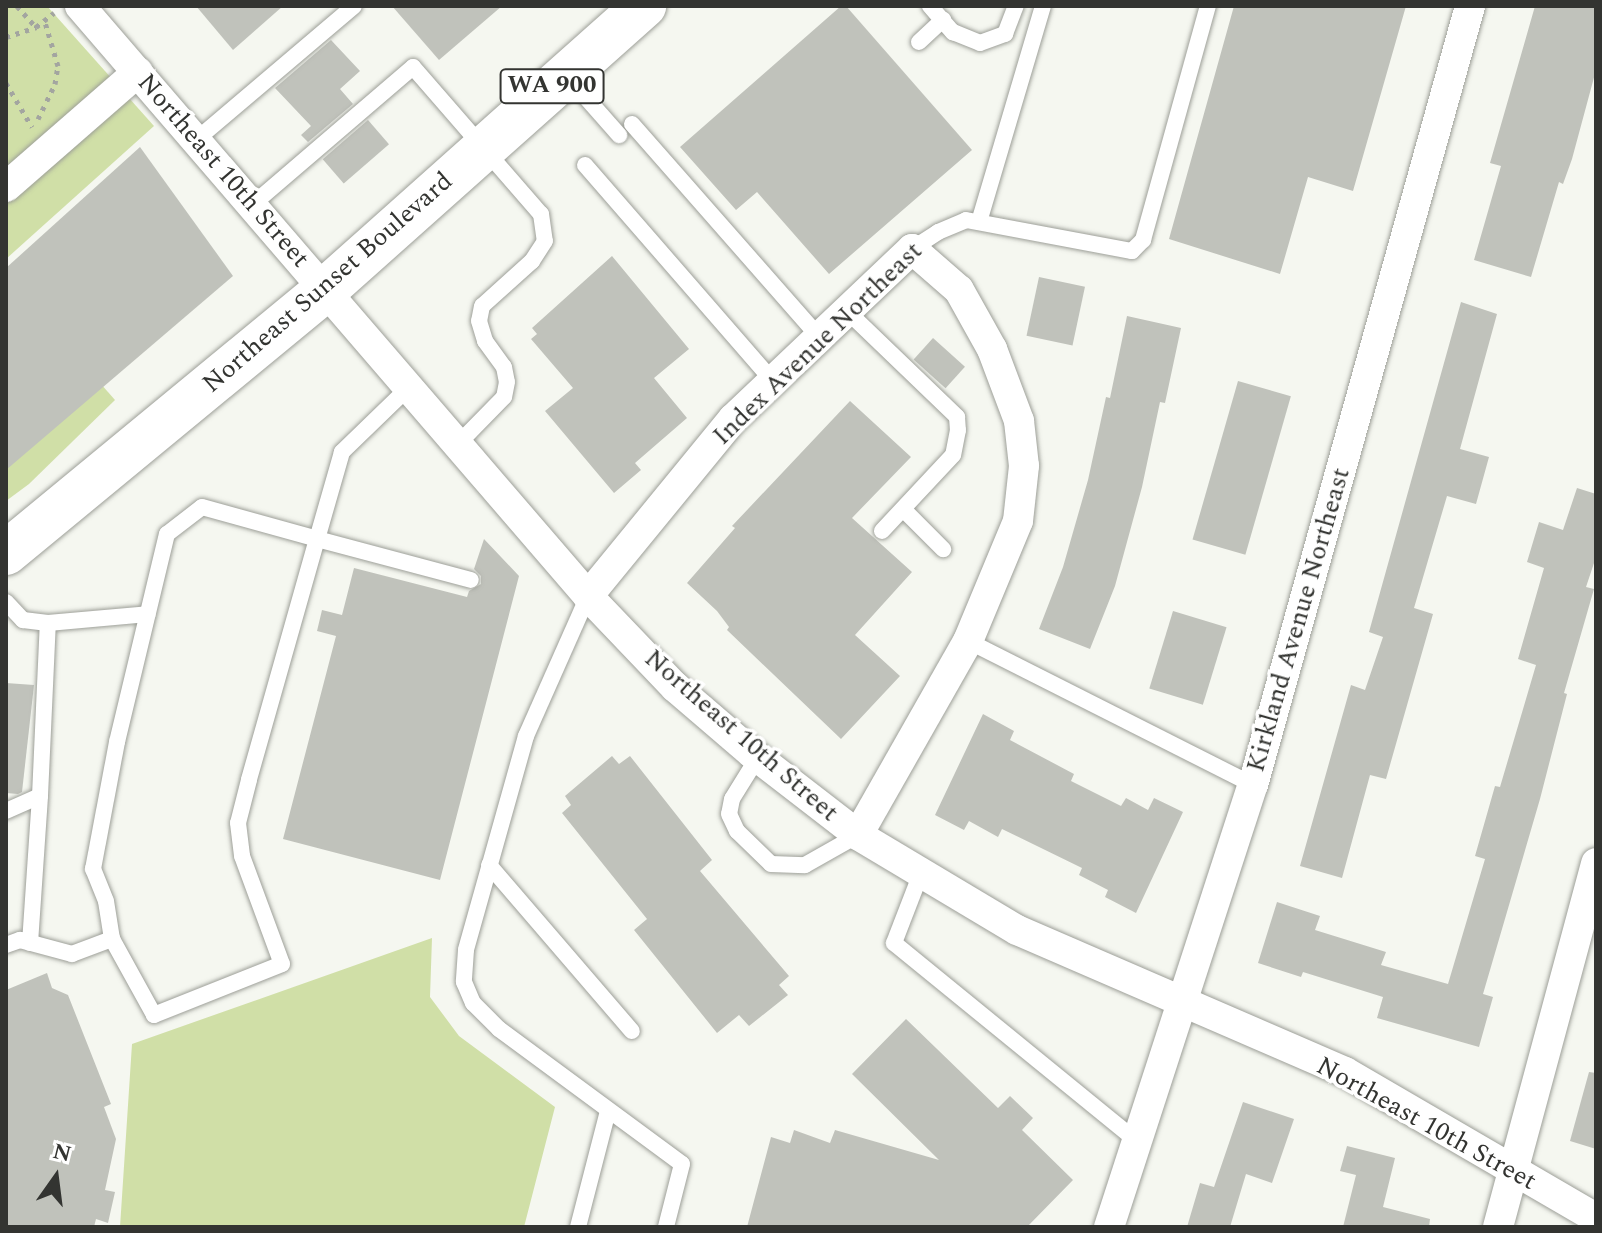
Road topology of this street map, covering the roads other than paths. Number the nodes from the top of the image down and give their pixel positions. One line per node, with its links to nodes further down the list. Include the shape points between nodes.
1 (80, 6): 13 (street, Northeast 10th Street)
2 (354, 6): 15 (lane)
3 (644, 6): 14 (main road, Northeast Sunset Boulevard / WA 900)
4 (930, 6): 9 (lane)
5 (1016, 6): 10 (lane)
6 (1043, 6): 12 (lane)
7 (1208, 6): 20 (lane, Index Avenue Northeast, via 1143,240 1132,251)
8 (1470, 6): 40 (street, Kirkland Avenue Northeast)
9 (943, 20): 10 (lane, via 953,32 980,43); 11 (lane)
10 (1005, 34): 12 (lane)
11 (919, 42)
12 (1029, 55): 20 (lane)
13 (138, 72): 15 (street, Northeast 10th Street); 18 (street)
14 (566, 74): 16 (main road, Northeast Sunset Boulevard / WA 900); 24 (lane, via 626,129)
15 (196, 140): 19 (street, Northeast 10th Street)
16 (483, 148): 19 (lane, via 413,67); 22 (main road, Northeast Sunset Boulevard / WA 900); 27 (lane, via 541,214 545,241 532,261 482,306 479,321 485,341 504,367 507,382 504,397)
17 (585, 165): 25 (lane)
18 (6, 187)
19 (252, 205): 22 (street, Northeast 10th Street)
20 (979, 222): 21 (lane, Index Avenue Northeast, via 966,220)
21 (912, 249): 23 (street, Index Avenue Northeast); 38 (street, via 959,290 992,349 1019,421 1024,466 1018,521)
22 (324, 291): 26 (street, Northeast 10th Street); 32 (main road, Northeast Sunset Boulevard / WA 900)
23 (847, 311): 24 (street, Index Avenue Northeast); 28 (lane, via 957,417 953,455)
24 (819, 337): 25 (street, Index Avenue Northeast)
25 (773, 381): 34 (street, Index Avenue Northeast, via 733,419)
26 (407, 389): 27 (street, Northeast 10th Street); 30 (lane, via 342,452)
27 (457, 445): 34 (street, Northeast 10th Street)
28 (903, 509): 29 (lane); 31 (lane)
29 (882, 531)
30 (317, 539): 33 (lane); 36 (lane, via 202,507 167,534); 47 (lane, via 238,823 242,856 282,964 154,1015)
31 (943, 549)
32 (6, 553)
33 (471, 580)
34 (588, 596): 39 (street, Northeast 10th Street, via 675,687); 45 (lane, Index Avenue Northeast, via 526,736)
35 (6, 602): 37 (lane, via 23,620)
36 (148, 614): 37 (lane); 47 (lane, via 93,869 106,901)
37 (48, 623): 41 (lane)
38 (968, 641): 40 (lane); 43 (street)
39 (758, 757): 43 (street, Northeast 10th Street); 43 (lane, via 732,799 729,814 737,831 771,864 805,865)
40 (1253, 785): 50 (street, Kirkland Avenue Northeast)
41 (40, 796): 42 (lane); 48 (lane)
42 (6, 811)
43 (858, 835): 46 (street, Northeast 10th Street)
44 (1596, 863): 54 (street)
45 (489, 865): 51 (lane); 52 (lane, Index Avenue Northeast, via 466,950 464,982 473,1003 499,1029)
46 (921, 873): 50 (street, Northeast 10th Street, via 1017,930); 53 (lane, via 894,943)
47 (112, 939): 48 (lane, via 72,954)
48 (30, 943): 49 (lane)
49 (6, 945)
50 (1183, 1005): 53 (street, Kirkland Avenue Northeast); 54 (street, Northeast 10th Street, via 1345,1072)
51 (632, 1031)
52 (608, 1111): 56 (lane); 57 (lane, Index Avenue Northeast, via 682,1164)
53 (1137, 1141): 58 (street, Kirkland Avenue Northeast)
54 (1511, 1172): 55 (street, Northeast 10th Street); 59 (street)
55 (1596, 1218)
56 (578, 1227)
57 (666, 1227)
58 (1109, 1227)
59 (1498, 1227)

